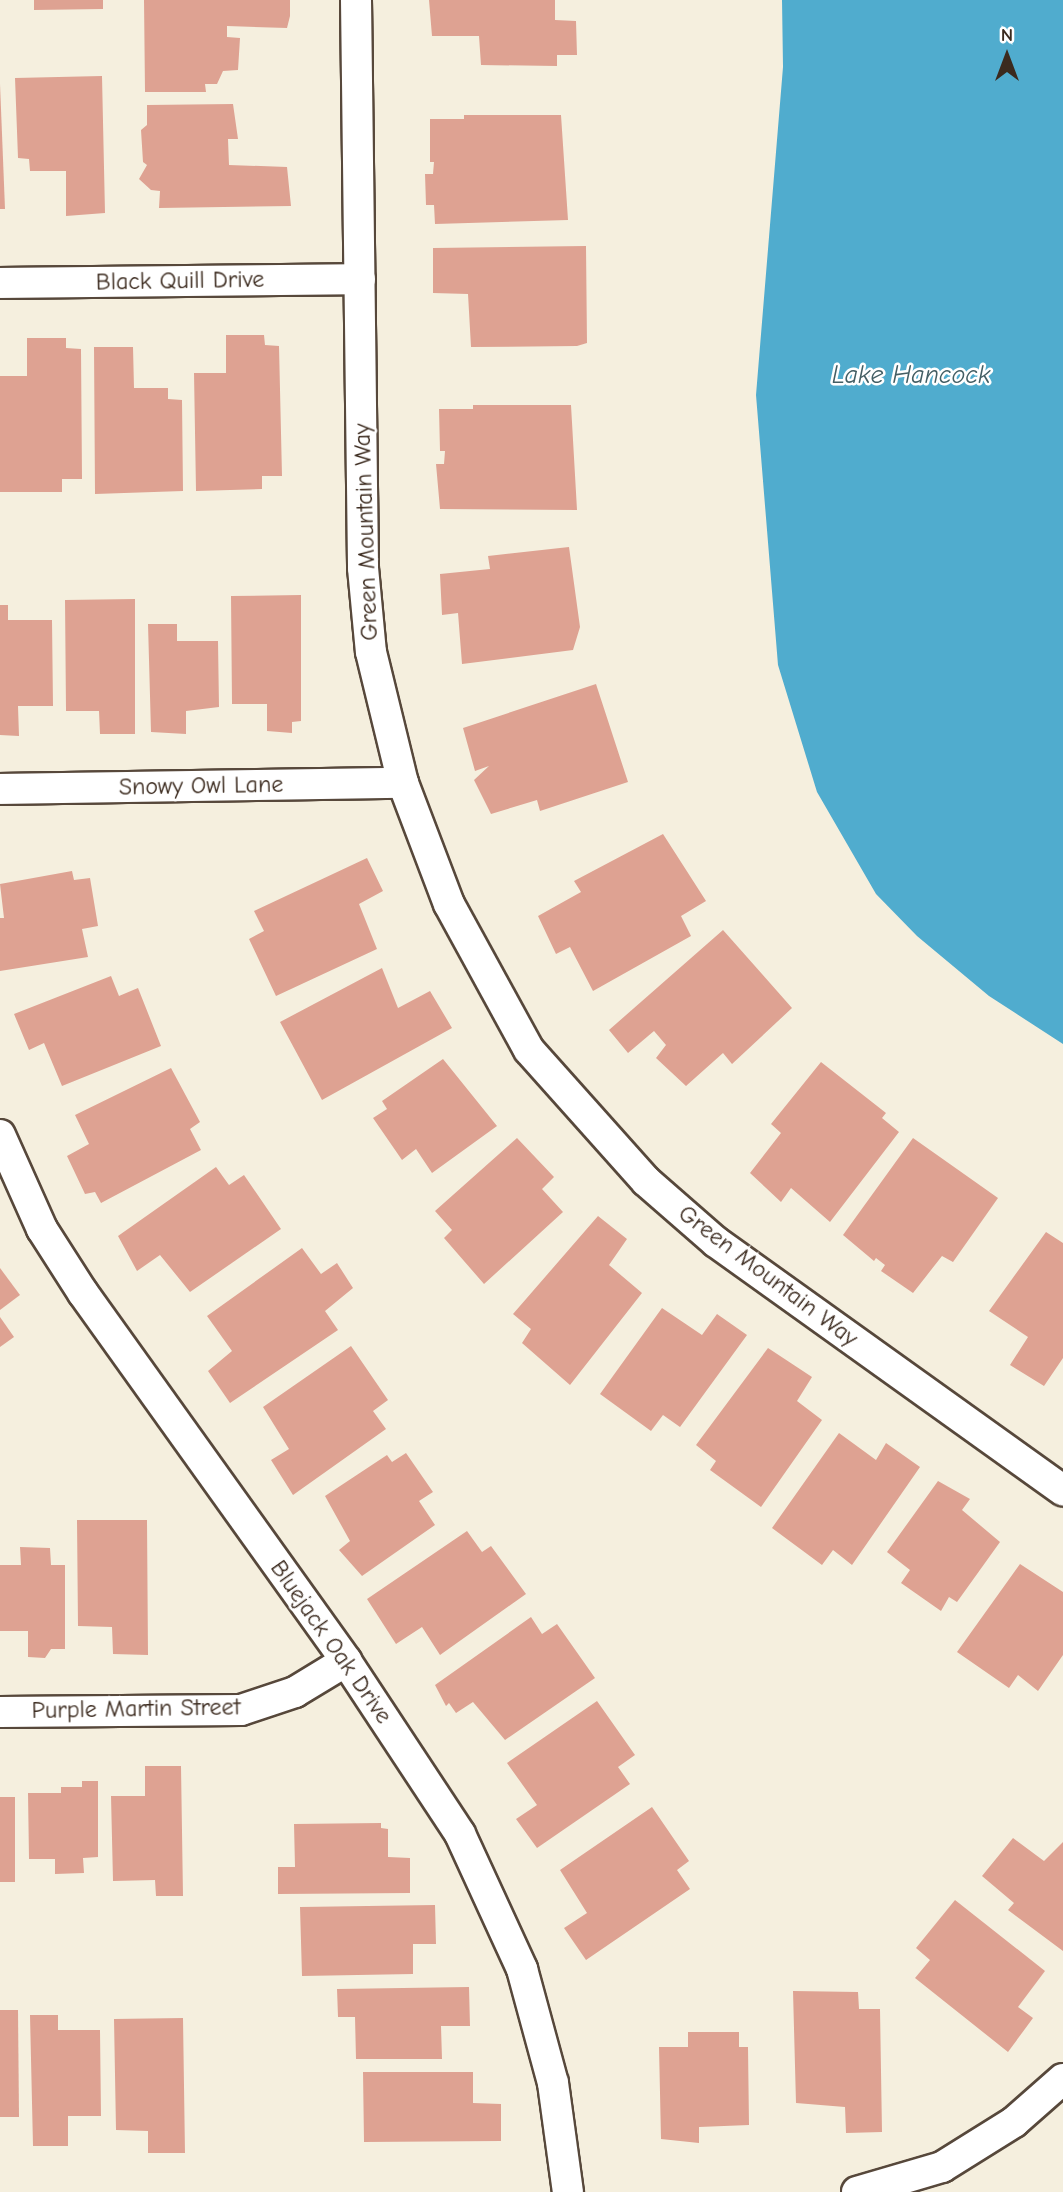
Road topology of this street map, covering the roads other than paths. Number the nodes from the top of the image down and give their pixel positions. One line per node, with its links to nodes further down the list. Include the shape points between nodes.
1 (356, 0): 2 (street, Green Mountain Way)
2 (360, 279): 3 (street, Black Quill Drive); 4 (street, Green Mountain Way, via 363,568 371,652)
3 (0, 283)
4 (403, 783): 5 (street, Snowy Owl Lane); 7 (street, Green Mountain Way, via 449,904 489,982 529,1049 580,1111 646,1181 716,1242)
5 (0, 789)
6 (0, 1135): 8 (street, Bluejack Oak Drive, via 42,1228 83,1293)
7 (1063, 1490)
8 (346, 1661): 9 (street, Purple Martin Street, via 295,1692 241,1710); 11 (street, Bluejack Oak Drive, via 460,1834 522,1969 553,2083)
9 (0, 1712)
10 (1063, 2079): 12 (street, via 1014,2122 942,2167)
11 (568, 2192)
12 (857, 2192)

